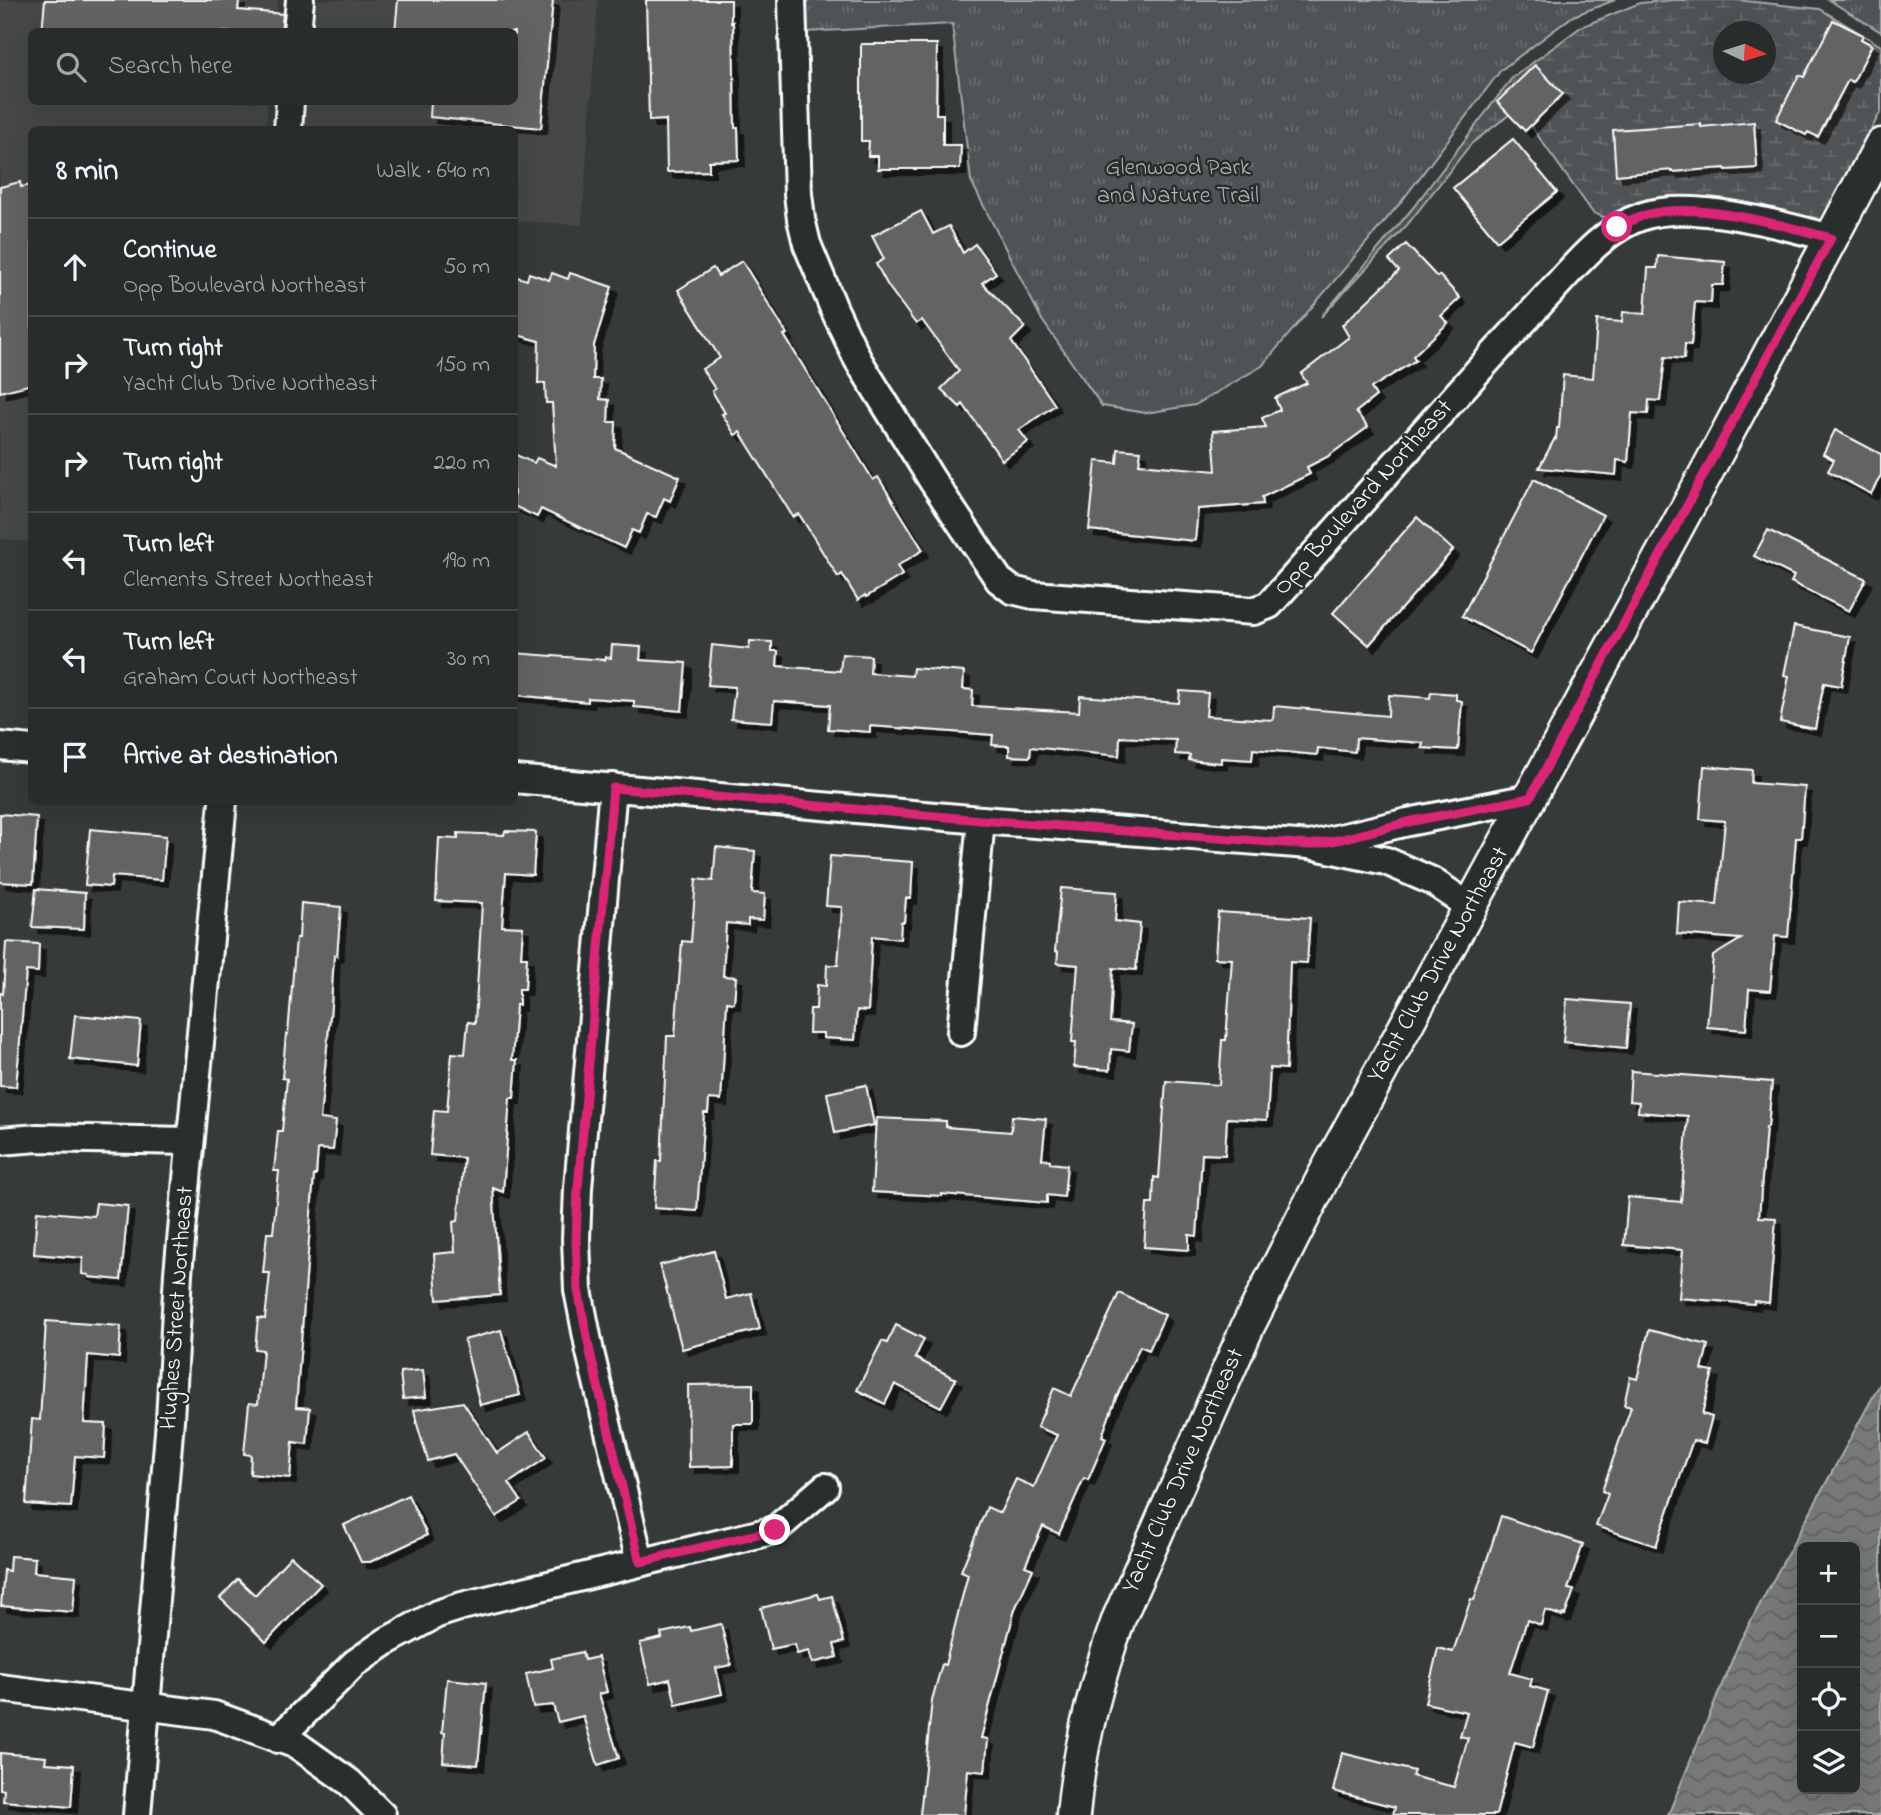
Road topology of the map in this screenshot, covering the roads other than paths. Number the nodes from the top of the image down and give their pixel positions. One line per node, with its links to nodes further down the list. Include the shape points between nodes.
1 (300, 0): 3 (street)
2 (792, 0): 7 (street, Opp Boulevard Northeast, via 798,194 807,244 858,360 991,569 1012,590 1254,611 1269,605 1505,341 1617,227 1644,215 1691,211 1780,224)
3 (297, 28)
4 (290, 105): 5 (street)
5 (288, 126)
6 (1881, 145): 7 (street, Yacht Club Drive Northeast)
7 (1831, 238): 12 (street, Yacht Club Drive Northeast)
8 (0, 746): 9 (street)
9 (28, 749)
10 (518, 779): 11 (street)
11 (613, 788): 14 (street); 21 (street, via 576,1239 578,1290 590,1352)
12 (1530, 798): 15 (street); 16 (street, Yacht Club Drive Northeast)
13 (223, 805): 19 (street, Hughes Street Northeast)
14 (981, 820): 15 (street); 17 (street)
15 (1310, 845): 16 (street, via 1386,861 1432,881)
16 (1471, 907): 27 (street, Yacht Club Drive Northeast, via 1248,1326 1119,1618 1082,1746)
17 (961, 1032)
18 (0, 1141): 19 (street)
19 (190, 1141): 23 (street, Hughes Street Northeast)
20 (825, 1487): 21 (street, via 775,1530)
21 (640, 1562): 24 (street, via 437,1614 355,1662)
22 (0, 1688): 23 (street)
23 (146, 1705): 24 (street, via 214,1715); 25 (street, Hughes Street Northeast)
24 (278, 1738): 26 (street, via 297,1745 349,1782)
25 (136, 1815)
26 (382, 1815)
27 (1073, 1815)

